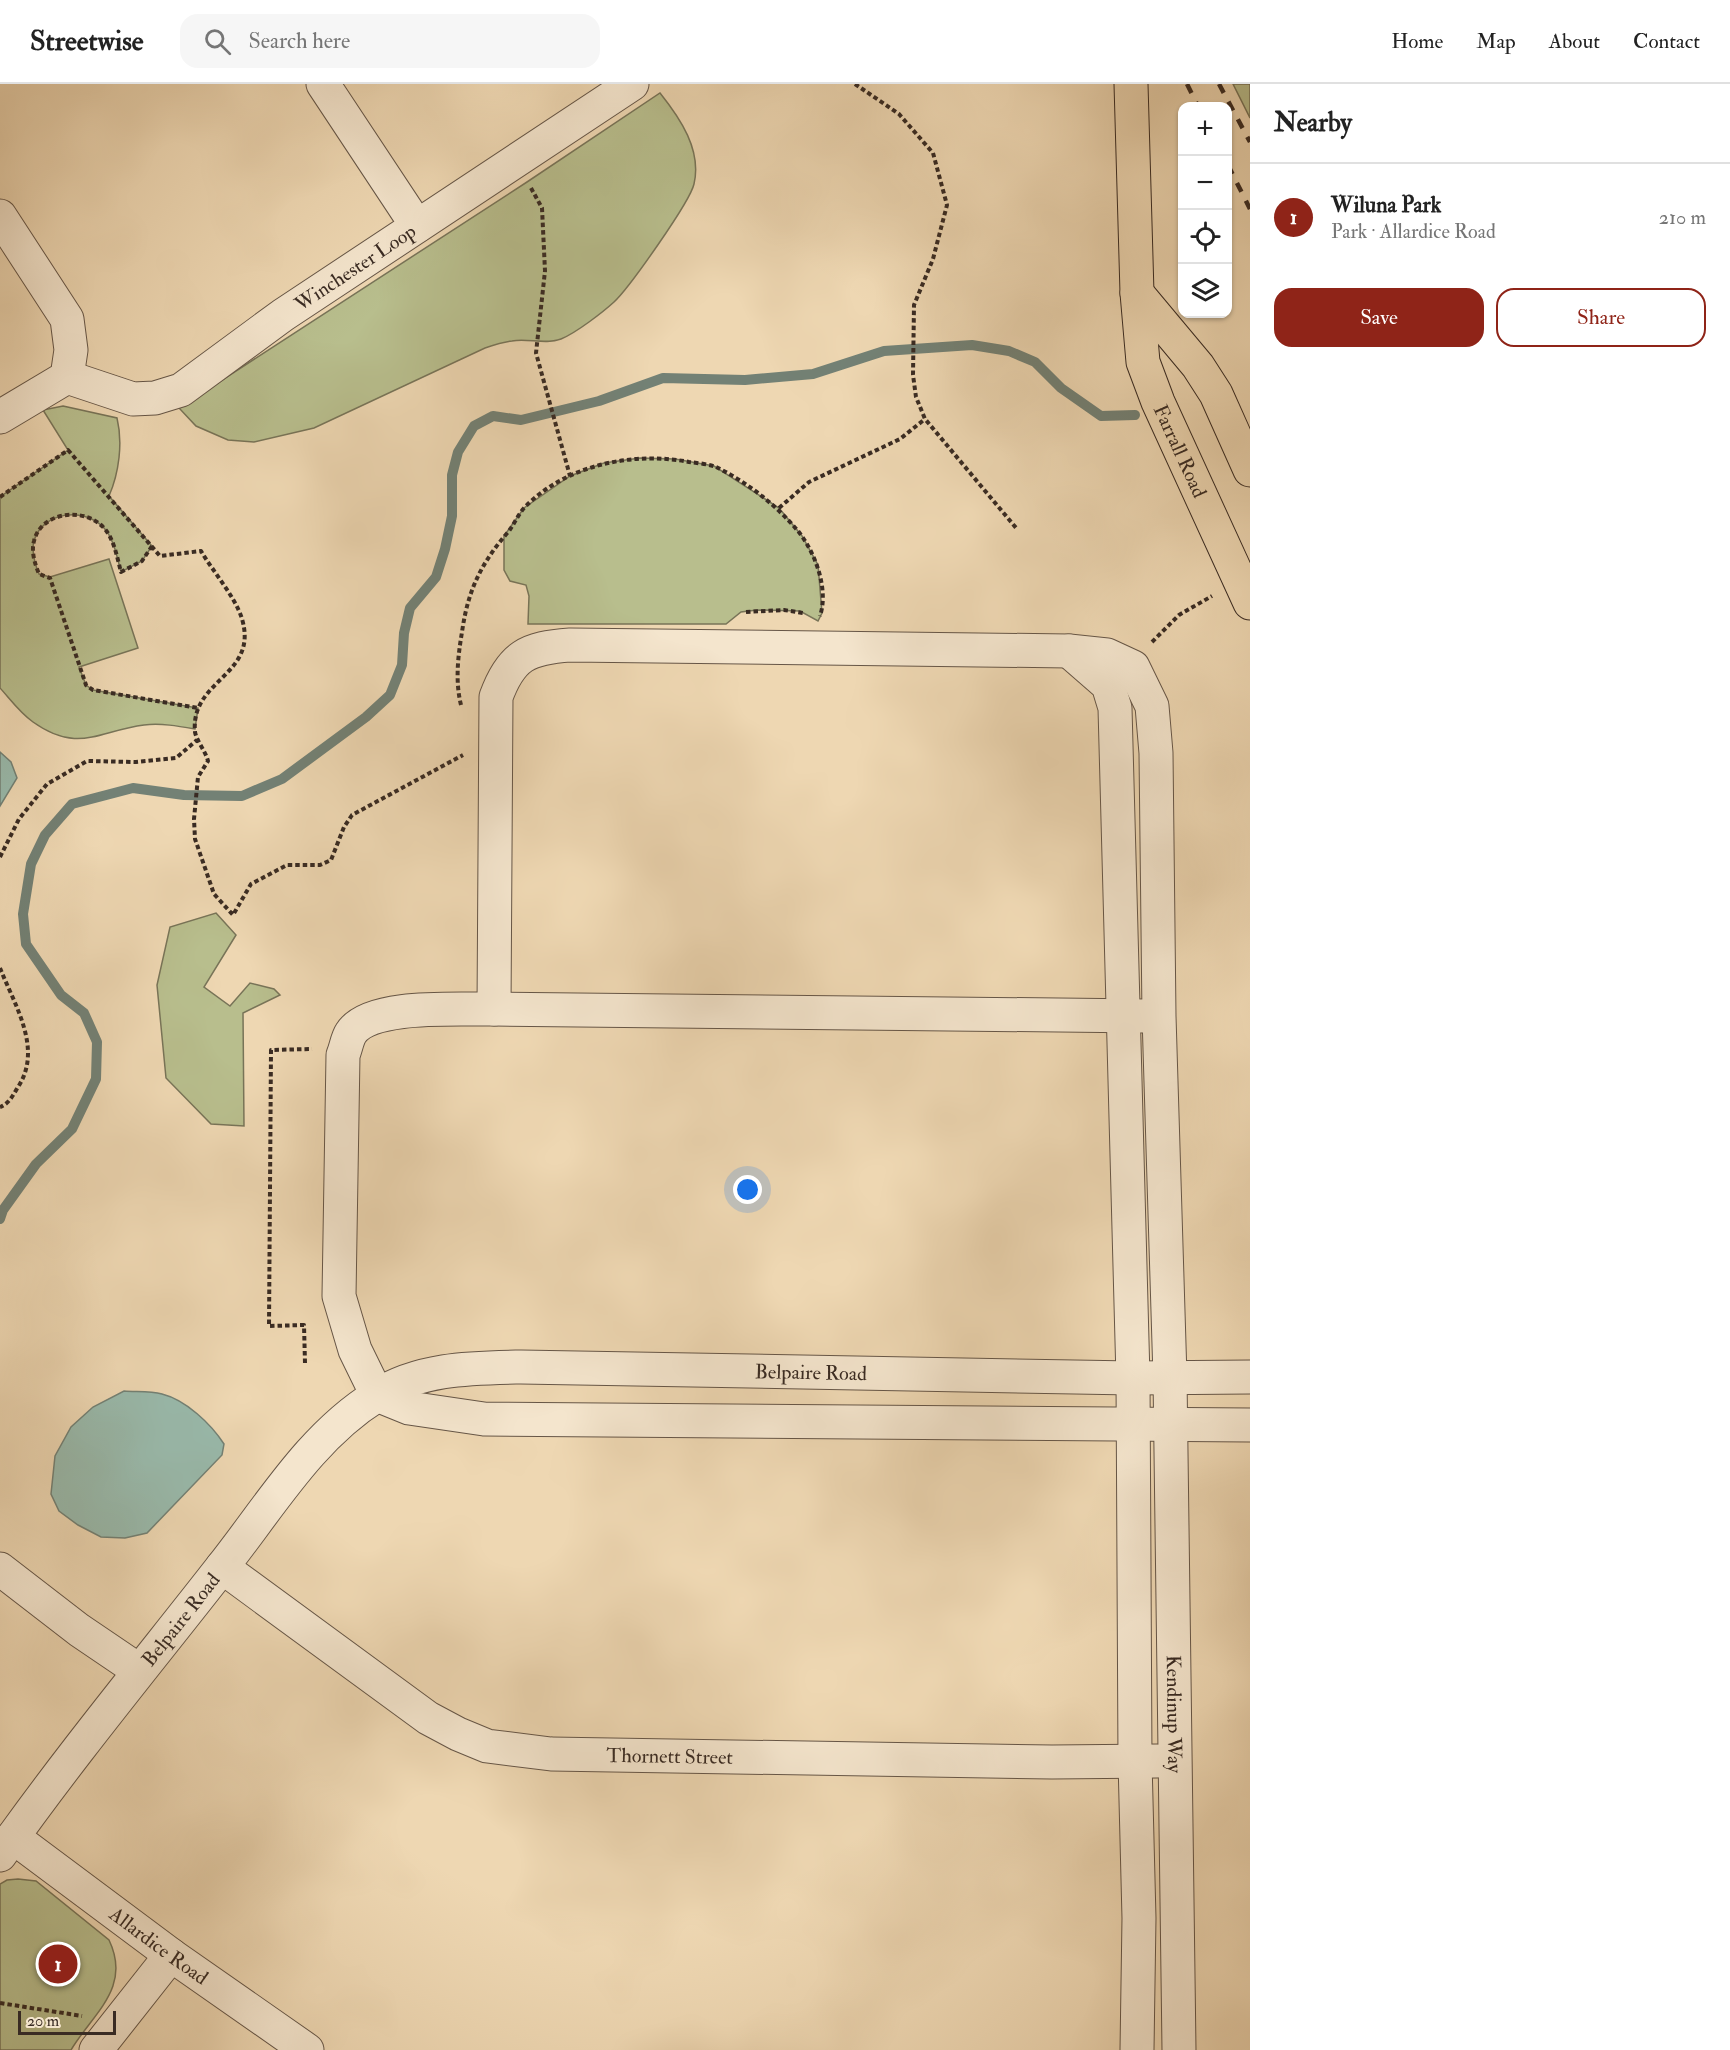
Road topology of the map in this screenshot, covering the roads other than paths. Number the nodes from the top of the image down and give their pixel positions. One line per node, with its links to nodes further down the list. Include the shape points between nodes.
1 (322, 84): 5 (street)
2 (633, 84): 5 (street, Winchester Loop)
3 (1131, 84): 6 (main road, Farrall Road)
4 (0, 216): 7 (street, via 67,319 71,350)
5 (417, 226): 7 (street, Winchester Loop, via 283,315 181,390 155,398 133,399)
6 (1137, 293): 9 (main road, via 1198,366 1216,394); 10 (main road, Farrall Road, via 1143,362)
7 (67, 377): 8 (street)
8 (0, 417)
9 (1250, 470)
10 (1236, 597)
11 (1069, 651): 12 (street, Kendinup Way, via 570,645 542,647 517,659 505,674 496,697); 13 (street, Kendinup Way, via 1108,686 1115,708); 14 (street, Kendinup Way, via 1107,655 1133,667 1152,705)
12 (494, 1009): 13 (street); 18 (street, via 388,1013 365,1020 351,1033 343,1055 339,1296 355,1350)
13 (1123, 1015): 14 (street); 17 (street, Kendinup Way)
14 (1159, 1016): 15 (street, Kendinup Way)
15 (1170, 1377): 16 (street, Belpaire Road); 17 (street, Belpaire Road); 20 (street, Kendinup Way)
16 (1250, 1377)
17 (1133, 1378): 18 (street, Belpaire Road, via 478,1368 439,1371); 19 (street, Kendinup Way)
18 (376, 1395): 19 (street, via 409,1408 484,1419); 22 (street, Belpaire Road, via 320,1442)
19 (1133, 1425): 20 (street); 24 (street, Kendinup Way)
20 (1170, 1425): 21 (street); 25 (street, Kendinup Way)
21 (1250, 1425)
22 (222, 1567): 26 (street, Belpaire Road); 27 (street, Thornett Street, via 428,1718 487,1746 551,1754)
23 (0, 1569): 26 (street)
24 (1135, 1586): 25 (street); 27 (street, Kendinup Way)
25 (1171, 1586): 28 (street, Kendinup Way)
26 (138, 1670): 29 (street, Belpaire Road)
27 (1135, 1761): 28 (street, Thornett Street); 30 (street, Kendinup Way)
28 (1173, 1761): 31 (street, Kendinup Way)
29 (6, 1846): 32 (street, Allardice Road)
30 (1139, 1918): 31 (street); 35 (street, Kendinup Way)
31 (1176, 1918): 36 (street, Kendinup Way)
32 (171, 1955): 33 (street); 34 (street, Allardice Road)
33 (96, 2050)
34 (307, 2050)
35 (1137, 2050)
36 (1179, 2050)

